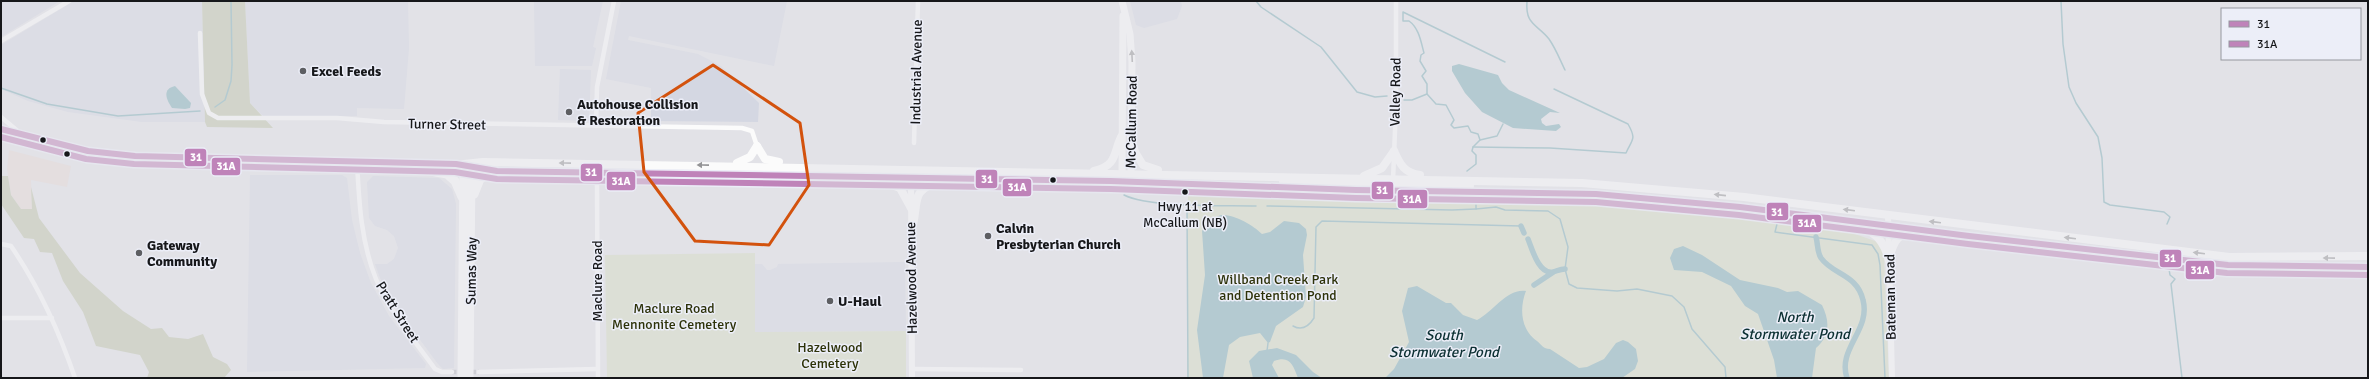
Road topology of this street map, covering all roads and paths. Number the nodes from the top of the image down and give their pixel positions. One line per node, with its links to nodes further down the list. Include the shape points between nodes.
1 (69, 1): 8 (street)
2 (614, 1): 10 (street, via 597,87)
3 (918, 1): 15 (street, Industrial Avenue)
4 (1122, 1): 6 (main road, McCallum Road)
5 (1396, 1): 17 (street, Valley Road)
6 (1124, 9): 13 (main road, McCallum Road); 14 (main road, McCallum Road, one-way to 6, via 1130,34)
7 (200, 33): 10 (street, Turner Street, via 202,94 209,113 218,118 337,118 384,122)
8 (1, 41)
9 (1, 117): 12 (street)
10 (596, 126): 16 (street, Turner Street, via 742,128 752,131)
11 (1, 129): 12 (main road)
12 (21, 134): 18 (main road, via 88,151 135,156)
13 (1121, 137): 25 (highway, via 1111,162 1098,170); 27 (main road, McCallum Road)
14 (1131, 137): 26 (highway, via 1135,152 1147,168); 27 (main road, McCallum Road)
15 (914, 143)
16 (757, 146): 21 (highway, via 745,162); 22 (highway, via 769,161 848,164)
17 (1394, 151): 30 (highway, via 1378,171); 32 (street, Valley Road); 33 (highway, via 1402,167 1411,174)
18 (357, 162): 19 (main road); 53 (street, Pratt Street, via 360,219 368,257 377,280 394,313 435,369)
19 (386, 163): 20 (main road); 43 (highway, via 443,172 455,181 462,195)
20 (465, 165): 21 (highway, one-way to 20); 24 (highway); 43 (highway, Sumas Way)
21 (719, 165): 22 (highway)
22 (873, 169): 23 (highway)
23 (922, 170): 25 (highway); 29 (highway)
24 (497, 171): 28 (highway); 43 (highway, via 484,176 477,184)
25 (1085, 173): 27 (highway)
26 (1253, 175): 27 (highway); 30 (highway)
27 (1127, 176): 31 (highway); 35 (highway)
28 (870, 178): 29 (highway); 38 (highway, via 900,188)
29 (911, 178): 31 (highway); 38 (street, Hazelwood Avenue)
30 (1351, 178): 32 (highway)
31 (946, 179): 40 (highway, via 926,186 918,195)
32 (1393, 180): 33 (highway); 35 (highway, via 1374,185 1277,182); 36 (highway, via 1400,185 1596,190)
33 (1474, 180): 39 (highway, one-way to 33, via 1665,189 1582,183)
34 (597, 184): 50 (street, Maclure Road)
35 (1250, 185): 36 (highway, via 1363,190 1596,194)
36 (1670, 200): 37 (highway)
37 (1740, 207): 41 (highway); 46 (highway, via 1863,228 1881,241)
38 (911, 208): 40 (street, Hazelwood Avenue)
39 (1888, 215): 41 (street, Bateman Road); 45 (highway, one-way to 39, via 2229,257)
40 (913, 225): 51 (street, Hazelwood Avenue)
41 (1888, 225): 42 (highway); 46 (street, Bateman Road)
42 (1923, 230): 46 (highway, via 1909,231 1898,237 1893,244); 47 (highway, via 2228,265)
43 (468, 239): 56 (highway, Sumas Way); 57 (highway, Sumas Way)
44 (1, 244): 49 (street, via 11,246)
45 (2368, 256)
46 (1889, 261): 60 (street, Bateman Road)
47 (2368, 267)
48 (1, 318): 49 (street)
49 (52, 318): 55 (street)
50 (597, 369): 54 (street); 58 (street, Maclure Road)
51 (912, 369): 52 (street); 59 (street, Hazelwood Avenue)
52 (1021, 370)
53 (452, 372)
54 (479, 372)
55 (75, 378)
56 (462, 378)
57 (469, 378)
58 (598, 378)
59 (912, 378)
60 (1892, 378)

